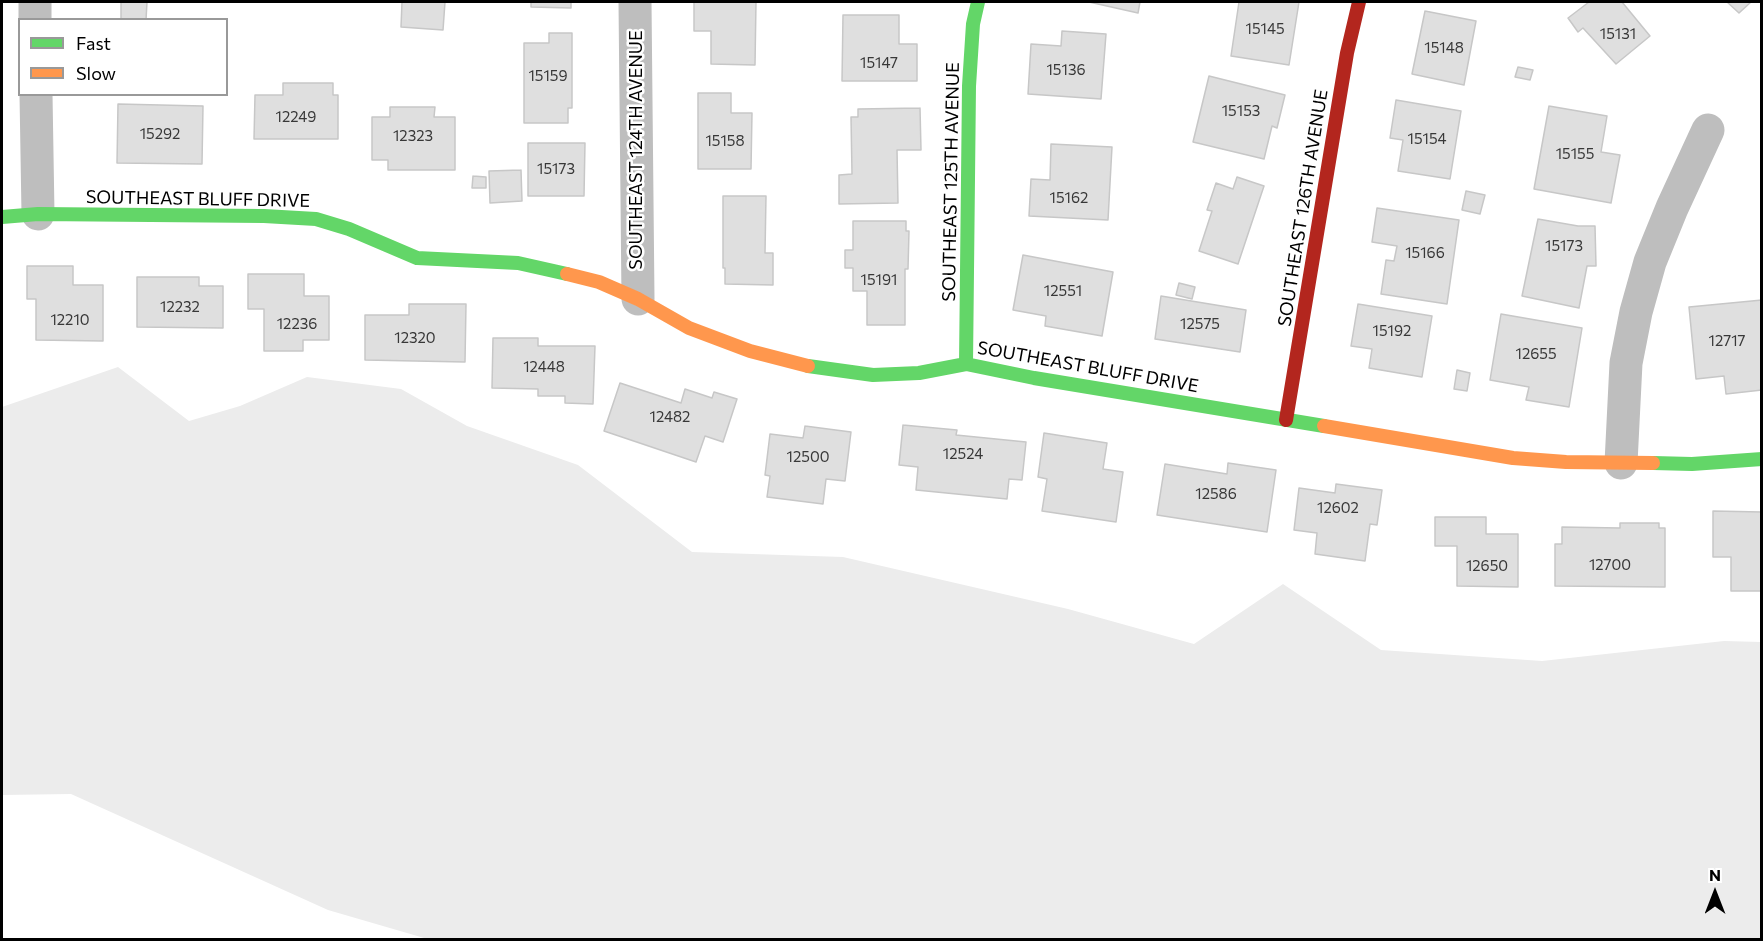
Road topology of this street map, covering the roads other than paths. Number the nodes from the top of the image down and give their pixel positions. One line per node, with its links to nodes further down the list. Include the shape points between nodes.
1 (35, 2): 5 (street)
2 (635, 2): 10 (street, SOUTHEAST 124TH AVENUE)
3 (978, 2): 11 (street, SOUTHEAST 125TH AVENUE, via 969,86)
4 (1359, 2): 12 (street, SOUTHEAST 126TH AVENUE, via 1347,53)
5 (35, 18)
6 (36, 96): 8 (street)
7 (1708, 130): 14 (street, via 1650,262 1636,312 1626,363)
8 (38, 214): 9 (street, SOUTHEAST BLUFF DRIVE); 10 (street, SOUTHEAST BLUFF DRIVE, via 316,219 417,258 518,263 599,282)
9 (2, 217)
10 (638, 299): 11 (street, SOUTHEAST BLUFF DRIVE, via 689,328 750,351 809,366 873,375 919,373)
11 (966, 364): 12 (street, SOUTHEAST BLUFF DRIVE)
12 (1286, 420): 14 (street, SOUTHEAST BLUFF DRIVE, via 1512,458)
13 (1761, 459): 14 (street, SOUTHEAST BLUFF DRIVE, via 1692,464)
14 (1622, 463)

